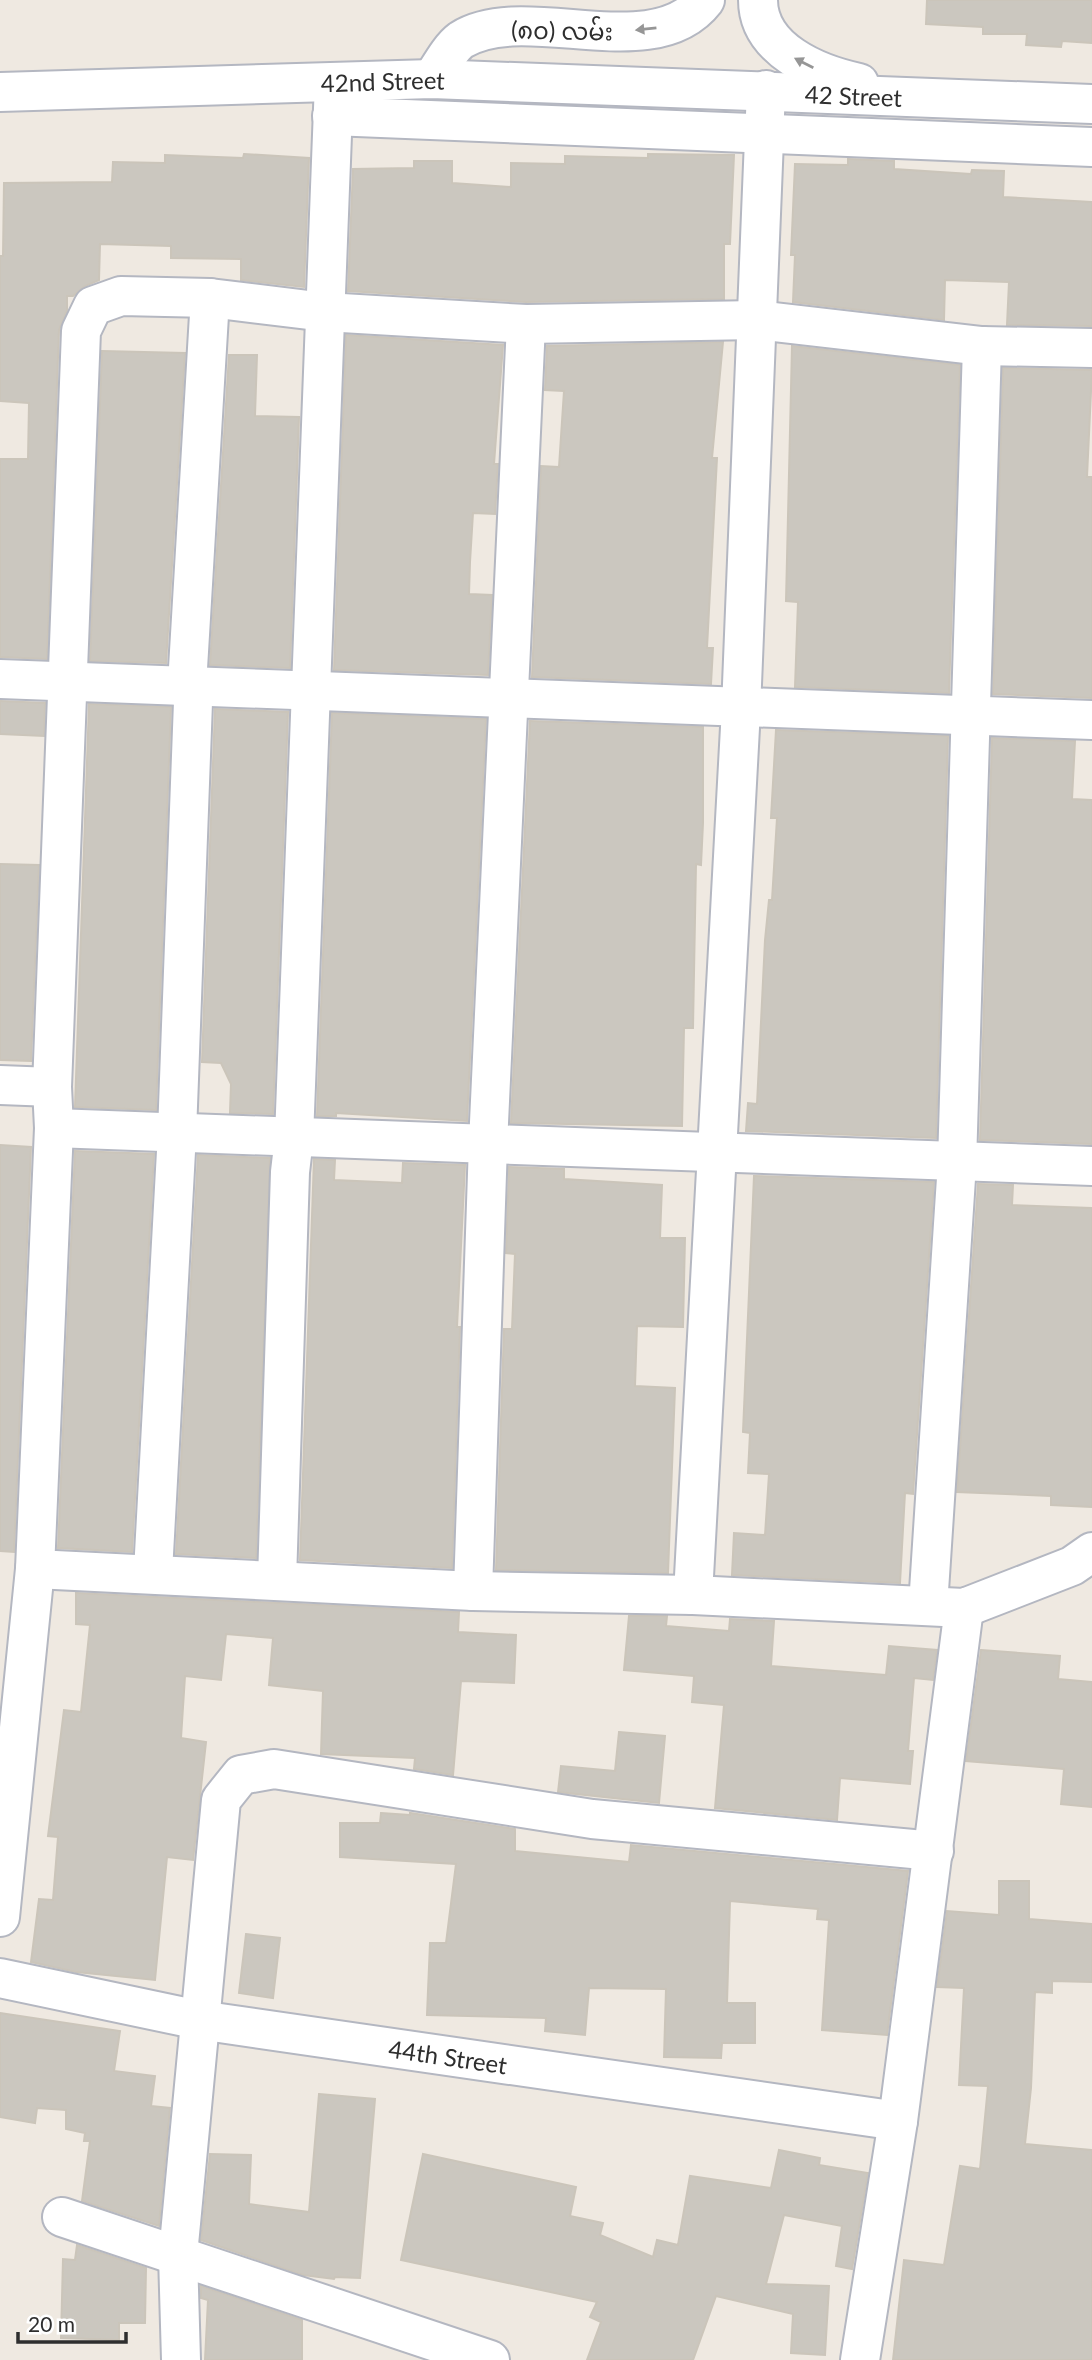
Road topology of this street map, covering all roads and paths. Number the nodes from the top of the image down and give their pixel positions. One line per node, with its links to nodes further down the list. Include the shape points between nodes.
1 (705, 0): 3 (street, (၈၀) လမ်း, one-way to 3, via 693,15 659,27 620,32 489,29 460,41)
2 (758, 0): 7 (street, one-way to 2, via 852,82 785,53 758,20)
3 (432, 79): 4 (street, 42nd Street); 6 (street, 42nd Street)
4 (766, 90): 7 (street, 42 Street); 9 (street)
5 (0, 92): 6 (street, 42nd Street)
6 (333, 99): 9 (street); 12 (street)
7 (940, 100): 8 (street)
8 (1092, 104)
9 (763, 134): 10 (street); 13 (street)
10 (1092, 147)
11 (210, 298): 12 (street); 18 (street, via 121,296 93,306 81,331); 19 (street)
12 (325, 312): 14 (street); 20 (street)
13 (757, 320): 14 (street); 15 (street); 22 (street)
14 (526, 324): 21 (street)
15 (982, 346): 16 (street); 23 (street)
16 (1092, 348)
17 (0, 679): 18 (street)
18 (69, 681): 19 (street); 26 (street)
19 (187, 685): 20 (street); 28 (street, via 193,702)
20 (310, 690): 21 (street); 29 (street)
21 (507, 698): 22 (street); 30 (street)
22 (741, 709): 23 (street); 31 (street)
23 (969, 715): 24 (street); 32 (street)
24 (1092, 720)
25 (0, 1085): 26 (street)
26 (52, 1087): 27 (street)
27 (54, 1129): 28 (street); 35 (street)
28 (177, 1133): 29 (street); 36 (street)
29 (294, 1138): 30 (street); 37 (street)
30 (488, 1144): 31 (street); 38 (street)
31 (715, 1150): 32 (street); 39 (street)
32 (957, 1163): 33 (street); 40 (street)
33 (1092, 1166)
34 (1092, 1552): 40 (street, via 1072,1566)
35 (35, 1569): 36 (street); 42 (street)
36 (153, 1572): 37 (street)
37 (277, 1580): 38 (street)
38 (473, 1591): 39 (street)
39 (693, 1595): 40 (street)
40 (946, 1607): 41 (street)
41 (934, 1851): 44 (street, via 592,1819 274,1769 241,1775 221,1800); 45 (street)
42 (0, 1917)
43 (0, 1978): 44 (street, 44th Street)
44 (199, 2020): 45 (street, 44th Street); 47 (street)
45 (898, 2122): 50 (street)
46 (62, 2217): 47 (street)
47 (178, 2255): 48 (street); 49 (street)
48 (181, 2360)
49 (490, 2360)
50 (860, 2360)

